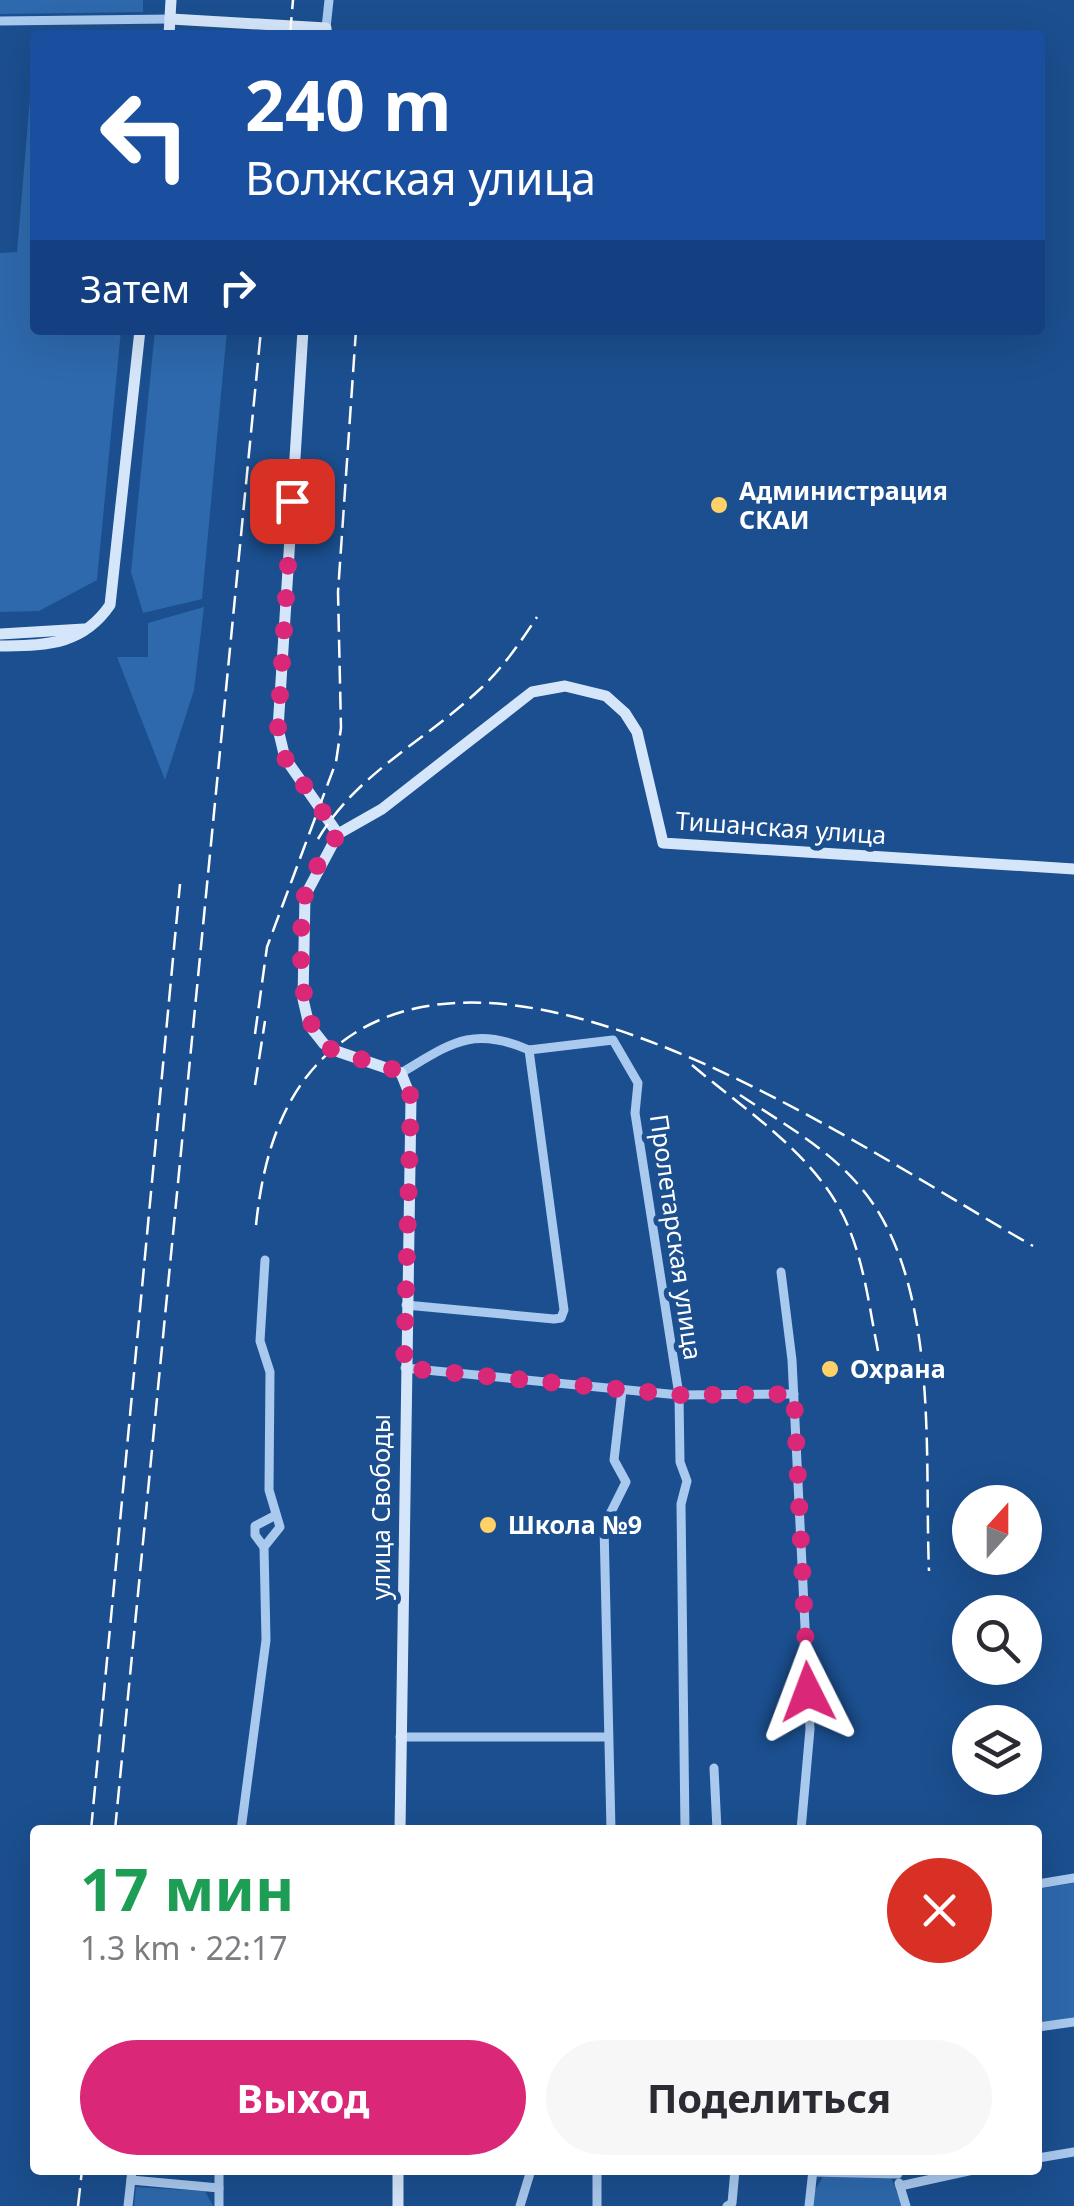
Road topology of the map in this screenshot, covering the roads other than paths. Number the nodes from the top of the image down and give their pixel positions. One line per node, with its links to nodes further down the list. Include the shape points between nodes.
1 (171, 0): 3 (street)
2 (329, 0): 7 (street)
3 (171, 20): 4 (street); 5 (street); 6 (street)
4 (0, 22)
5 (170, 30)
6 (300, 30)
7 (326, 30)
8 (140, 335): 10 (street, via 115,584 110,605)
9 (303, 335): 13 (street, via 278,728 285,758)
10 (88, 628): 11 (street); 12 (street, via 68,642)
11 (0, 634)
12 (0, 646)
13 (338, 834): 14 (street, Тишанская улица, via 382,809 532,692 565,686 606,696 637,732 663,844); 16 (street, via 305,896 303,999 310,1024 333,1049)
14 (1074, 869)
15 (528, 1050): 16 (street, via 492,1036 472,1038); 19 (street, via 563,1315); 23 (street, Пролетарская улица, via 613,1040 638,1083 635,1113)
16 (401, 1072): 19 (street, улица Свободы, via 411,1098)
17 (265, 1260): 24 (street, via 260,1341 270,1372 269,1490)
18 (781, 1272): 22 (street)
19 (406, 1305): 20 (street, улица Свободы)
20 (404, 1368): 21 (street); 26 (street, улица Свободы)
21 (622, 1391): 23 (street); 27 (street, via 614,1460 626,1482 604,1526)
22 (794, 1394): 23 (street); 34 (street, via 810,1729)
23 (679, 1395): 32 (street, Пролетарская улица, via 686,1481)
24 (276, 1516): 25 (street, via 280,1528); 25 (street, via 255,1526)
25 (264, 1548): 29 (street, via 266,1640)
26 (400, 1737): 27 (street); 30 (street, улица Свободы)
27 (606, 1737): 31 (street)
28 (714, 1768): 33 (street)
29 (242, 1825)
30 (400, 1825)
31 (611, 1825)
32 (685, 1825)
33 (716, 1825)
34 (802, 1825)
35 (1074, 1878): 36 (street)
36 (1042, 1883)
37 (1074, 2022): 38 (street)
38 (1042, 2026)
39 (1074, 2152): 40 (street)
40 (1042, 2157)
41 (131, 2175): 50 (street); 52 (street)
42 (220, 2175): 50 (street)
43 (398, 2175): 54 (street)
44 (531, 2175): 55 (street)
45 (597, 2175): 56 (street)
46 (734, 2175): 51 (street)
47 (813, 2175): 57 (street)
48 (870, 2175): 49 (street)
49 (899, 2177): 58 (street)
50 (219, 2188): 53 (street)
51 (730, 2204)
52 (128, 2206)
53 (219, 2206)
54 (398, 2206)
55 (520, 2206)
56 (597, 2206)
57 (809, 2206)
58 (906, 2206)

